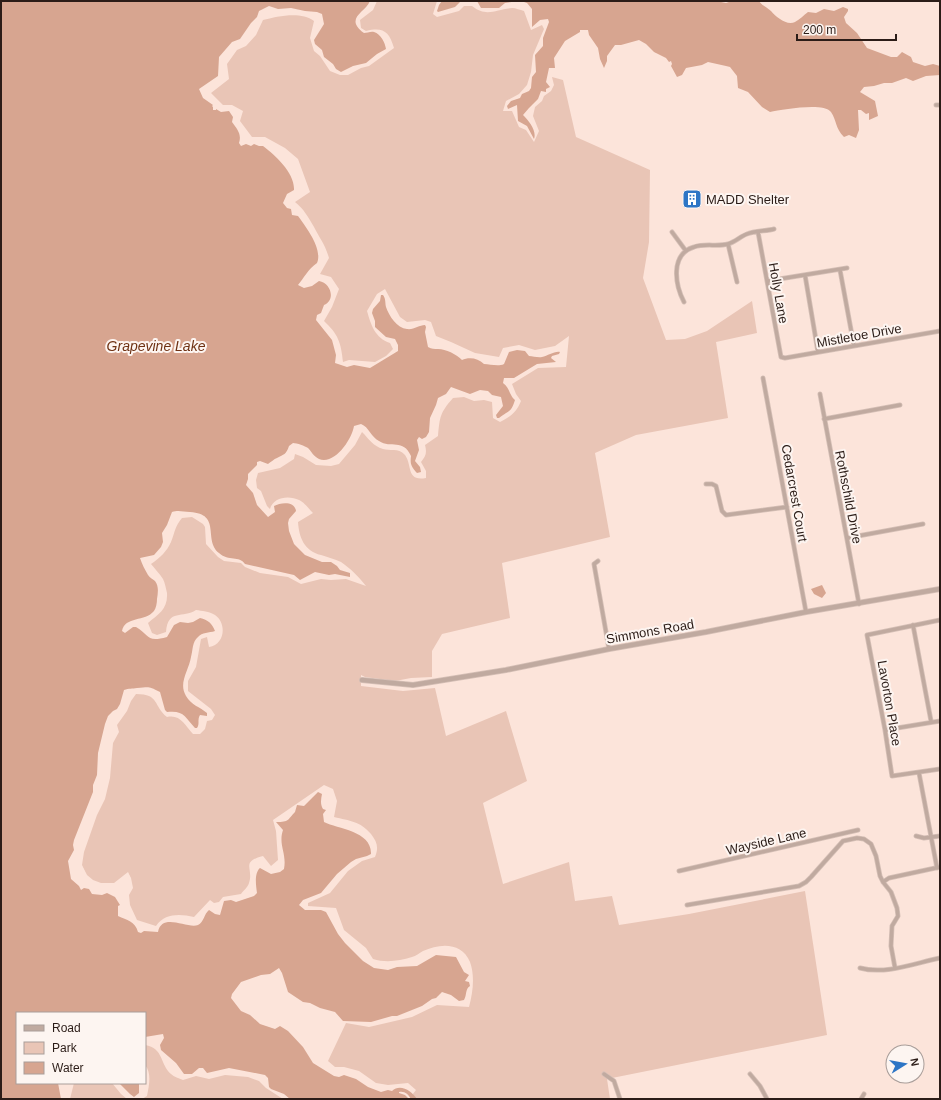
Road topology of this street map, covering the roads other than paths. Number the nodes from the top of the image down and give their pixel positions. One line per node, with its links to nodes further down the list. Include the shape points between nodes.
1 (774, 229): 3 (street)
2 (672, 232): 5 (street)
3 (758, 232): 4 (street, via 746,234); 10 (street, Holly Lane)
4 (728, 244): 5 (street, via 694,247); 9 (street)
5 (686, 251): 11 (street, via 676,268)
6 (847, 268): 7 (street)
7 (840, 270): 8 (street); 13 (street)
8 (805, 275): 10 (street); 14 (street)
9 (737, 282)
10 (767, 282): 15 (street, Holly Lane)
11 (684, 302)
12 (940, 331): 13 (street, Mistletoe Drive)
13 (854, 346): 14 (street, Mistletoe Drive)
14 (818, 352): 15 (street, Mistletoe Drive)
15 (781, 357)
16 (763, 378): 21 (street, Cedarcrest Court)
17 (820, 394): 19 (street, Rothschild Drive)
18 (900, 405): 19 (street)
19 (824, 419): 23 (street, Rothschild Drive)
20 (706, 484): 21 (street, via 716,486 722,511 726,515)
21 (787, 507): 27 (street, Cedarcrest Court)
22 (923, 524): 23 (street)
23 (847, 538): 26 (street, Rothschild Drive)
24 (598, 561): 30 (street, via 594,564)
25 (940, 589): 26 (street, Simmons Road)
26 (859, 604): 27 (street, Simmons Road)
27 (806, 612): 30 (street, Simmons Road)
28 (940, 620): 29 (street)
29 (913, 625): 32 (street); 34 (street, Lavorton Place, via 867,634)
30 (609, 649): 31 (street, Simmons Road, via 506,670 413,685)
31 (362, 680)
32 (931, 721): 33 (street); 34 (street)
33 (940, 721)
34 (885, 730): 36 (street, Lavorton Place, via 892,776)
35 (940, 769): 36 (street)
36 (919, 772): 40 (street)
37 (858, 830): 42 (street, Wayside Lane)
38 (916, 836): 40 (street)
39 (940, 836): 40 (street)
40 (931, 838): 41 (street)
41 (938, 867): 43 (street, via 889,878)
42 (679, 871)
43 (883, 882): 44 (street, via 871,844 857,838 843,841 811,878 799,886); 47 (street, via 898,908 898,916 892,926 891,946)
44 (687, 905)
45 (940, 958): 47 (street)
46 (860, 968): 47 (street)
47 (895, 968)
48 (604, 1074): 51 (street, via 614,1081)
49 (750, 1074): 52 (street)
50 (864, 1094): 53 (street)
51 (620, 1099)
52 (767, 1099)
53 (861, 1099)

